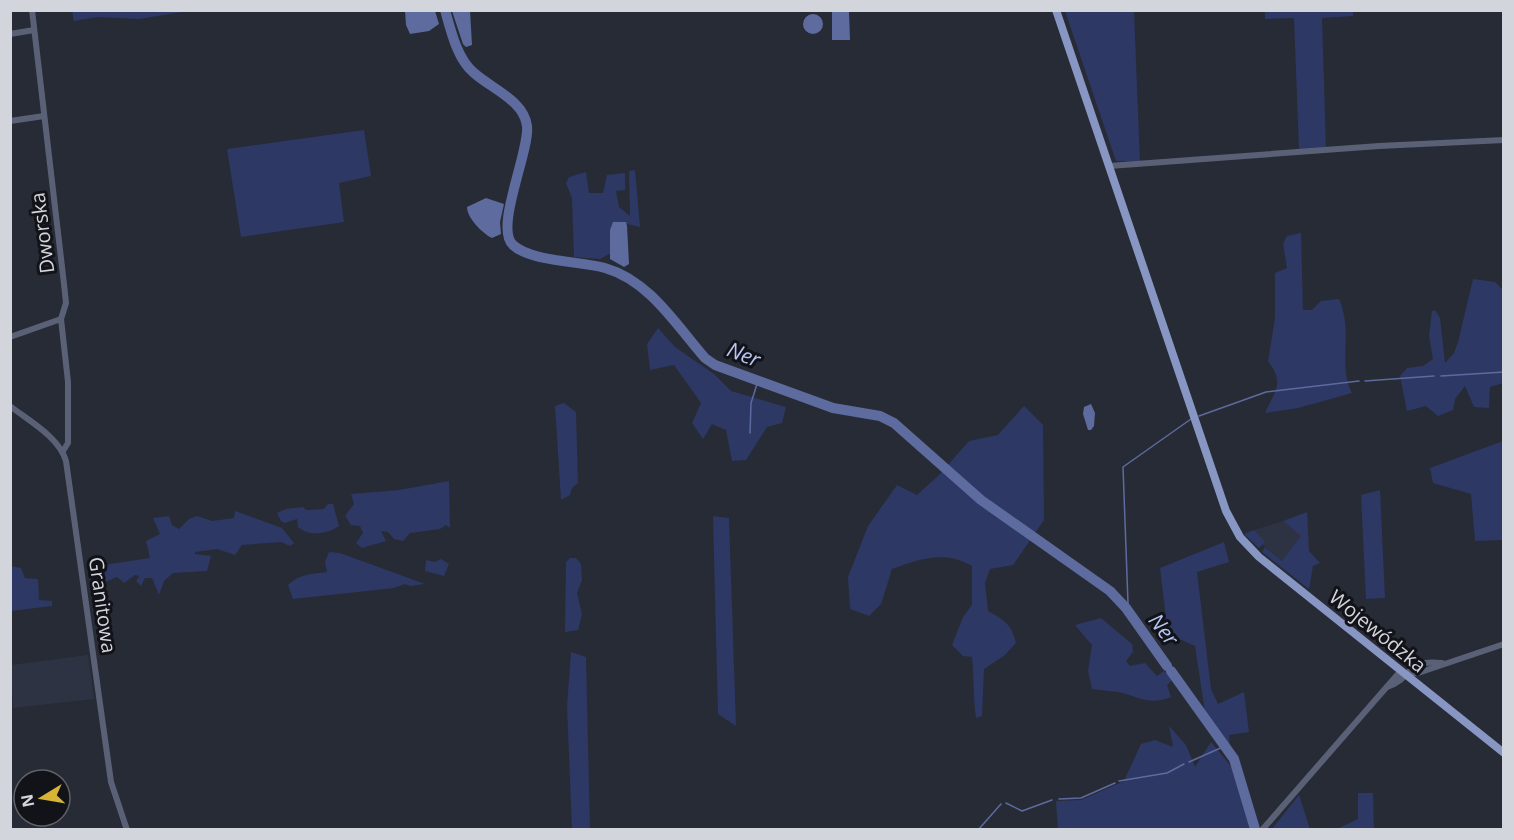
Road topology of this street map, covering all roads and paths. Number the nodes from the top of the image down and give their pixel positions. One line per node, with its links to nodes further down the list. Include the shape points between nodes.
1 (32, 10): 3 (street, Dworska)
2 (1056, 10): 8 (main road, Wojewódzka)
3 (34, 30): 4 (street); 5 (street, Dworska)
4 (10, 34)
5 (44, 116): 6 (street); 9 (street, Dworska, via 66,303)
6 (10, 121)
7 (1503, 141): 8 (street)
8 (1109, 166): 14 (main road, Wojewódzka, via 1236,532 1259,557)
9 (61, 319): 10 (street); 12 (street, Dworska, via 68,382 68,443)
10 (10, 337)
11 (10, 406): 12 (street)
12 (63, 450): 16 (street, Granitowa, via 111,783)
13 (1503, 644): 14 (street, via 1445,663 1419,662)
14 (1406, 674): 15 (main road, Wojewódzka); 17 (street, via 1398,674)
15 (1503, 753)
16 (127, 830)
17 (1262, 830)

